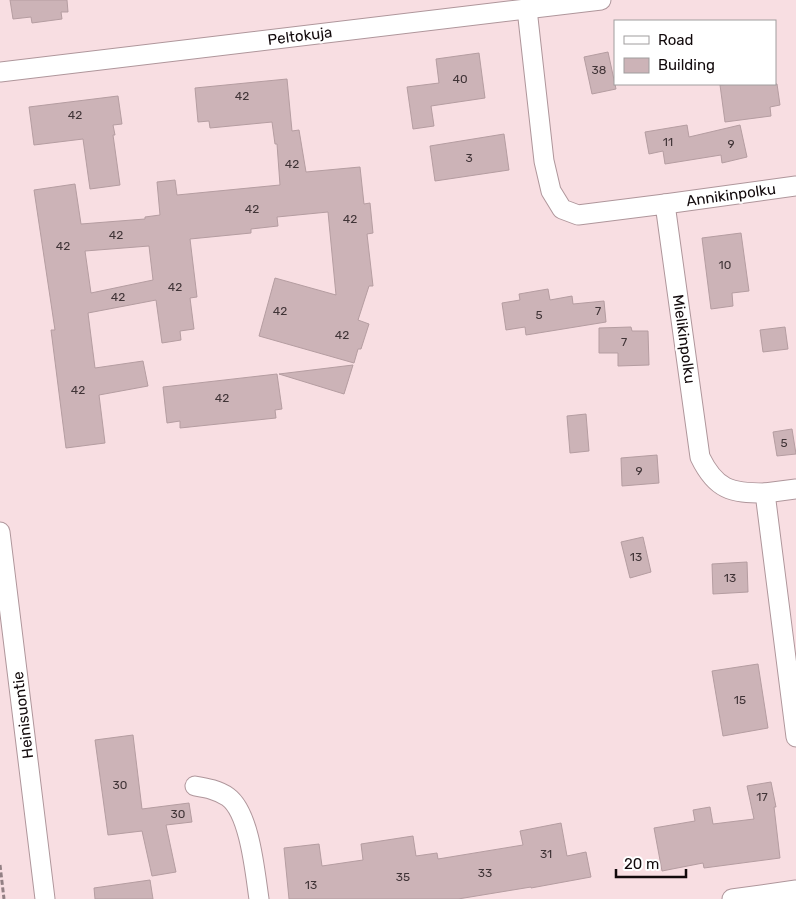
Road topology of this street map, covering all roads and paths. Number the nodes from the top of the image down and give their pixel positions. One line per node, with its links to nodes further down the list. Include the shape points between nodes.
1 (601, 0): 2 (street, Peltokuja)
2 (526, 9): 3 (street, Peltokuja); 5 (street, via 544,161 551,191 562,209 578,215)
3 (0, 72)
4 (796, 186): 5 (street, Annikinpolku)
5 (666, 204): 7 (street, Mielikinpolku, via 700,457 708,473 722,487 742,493)
6 (796, 490): 7 (street, Mielikinpolku)
7 (765, 493): 9 (street)
8 (0, 532): 14 (street, Heinisuontie)
9 (796, 737)
10 (195, 786): 15 (street, via 213,789 229,798 243,816)
11 (0, 865): 13 (path)
12 (796, 890): 16 (street)
13 (4, 899)
14 (45, 899)
15 (260, 899)
16 (732, 899)

